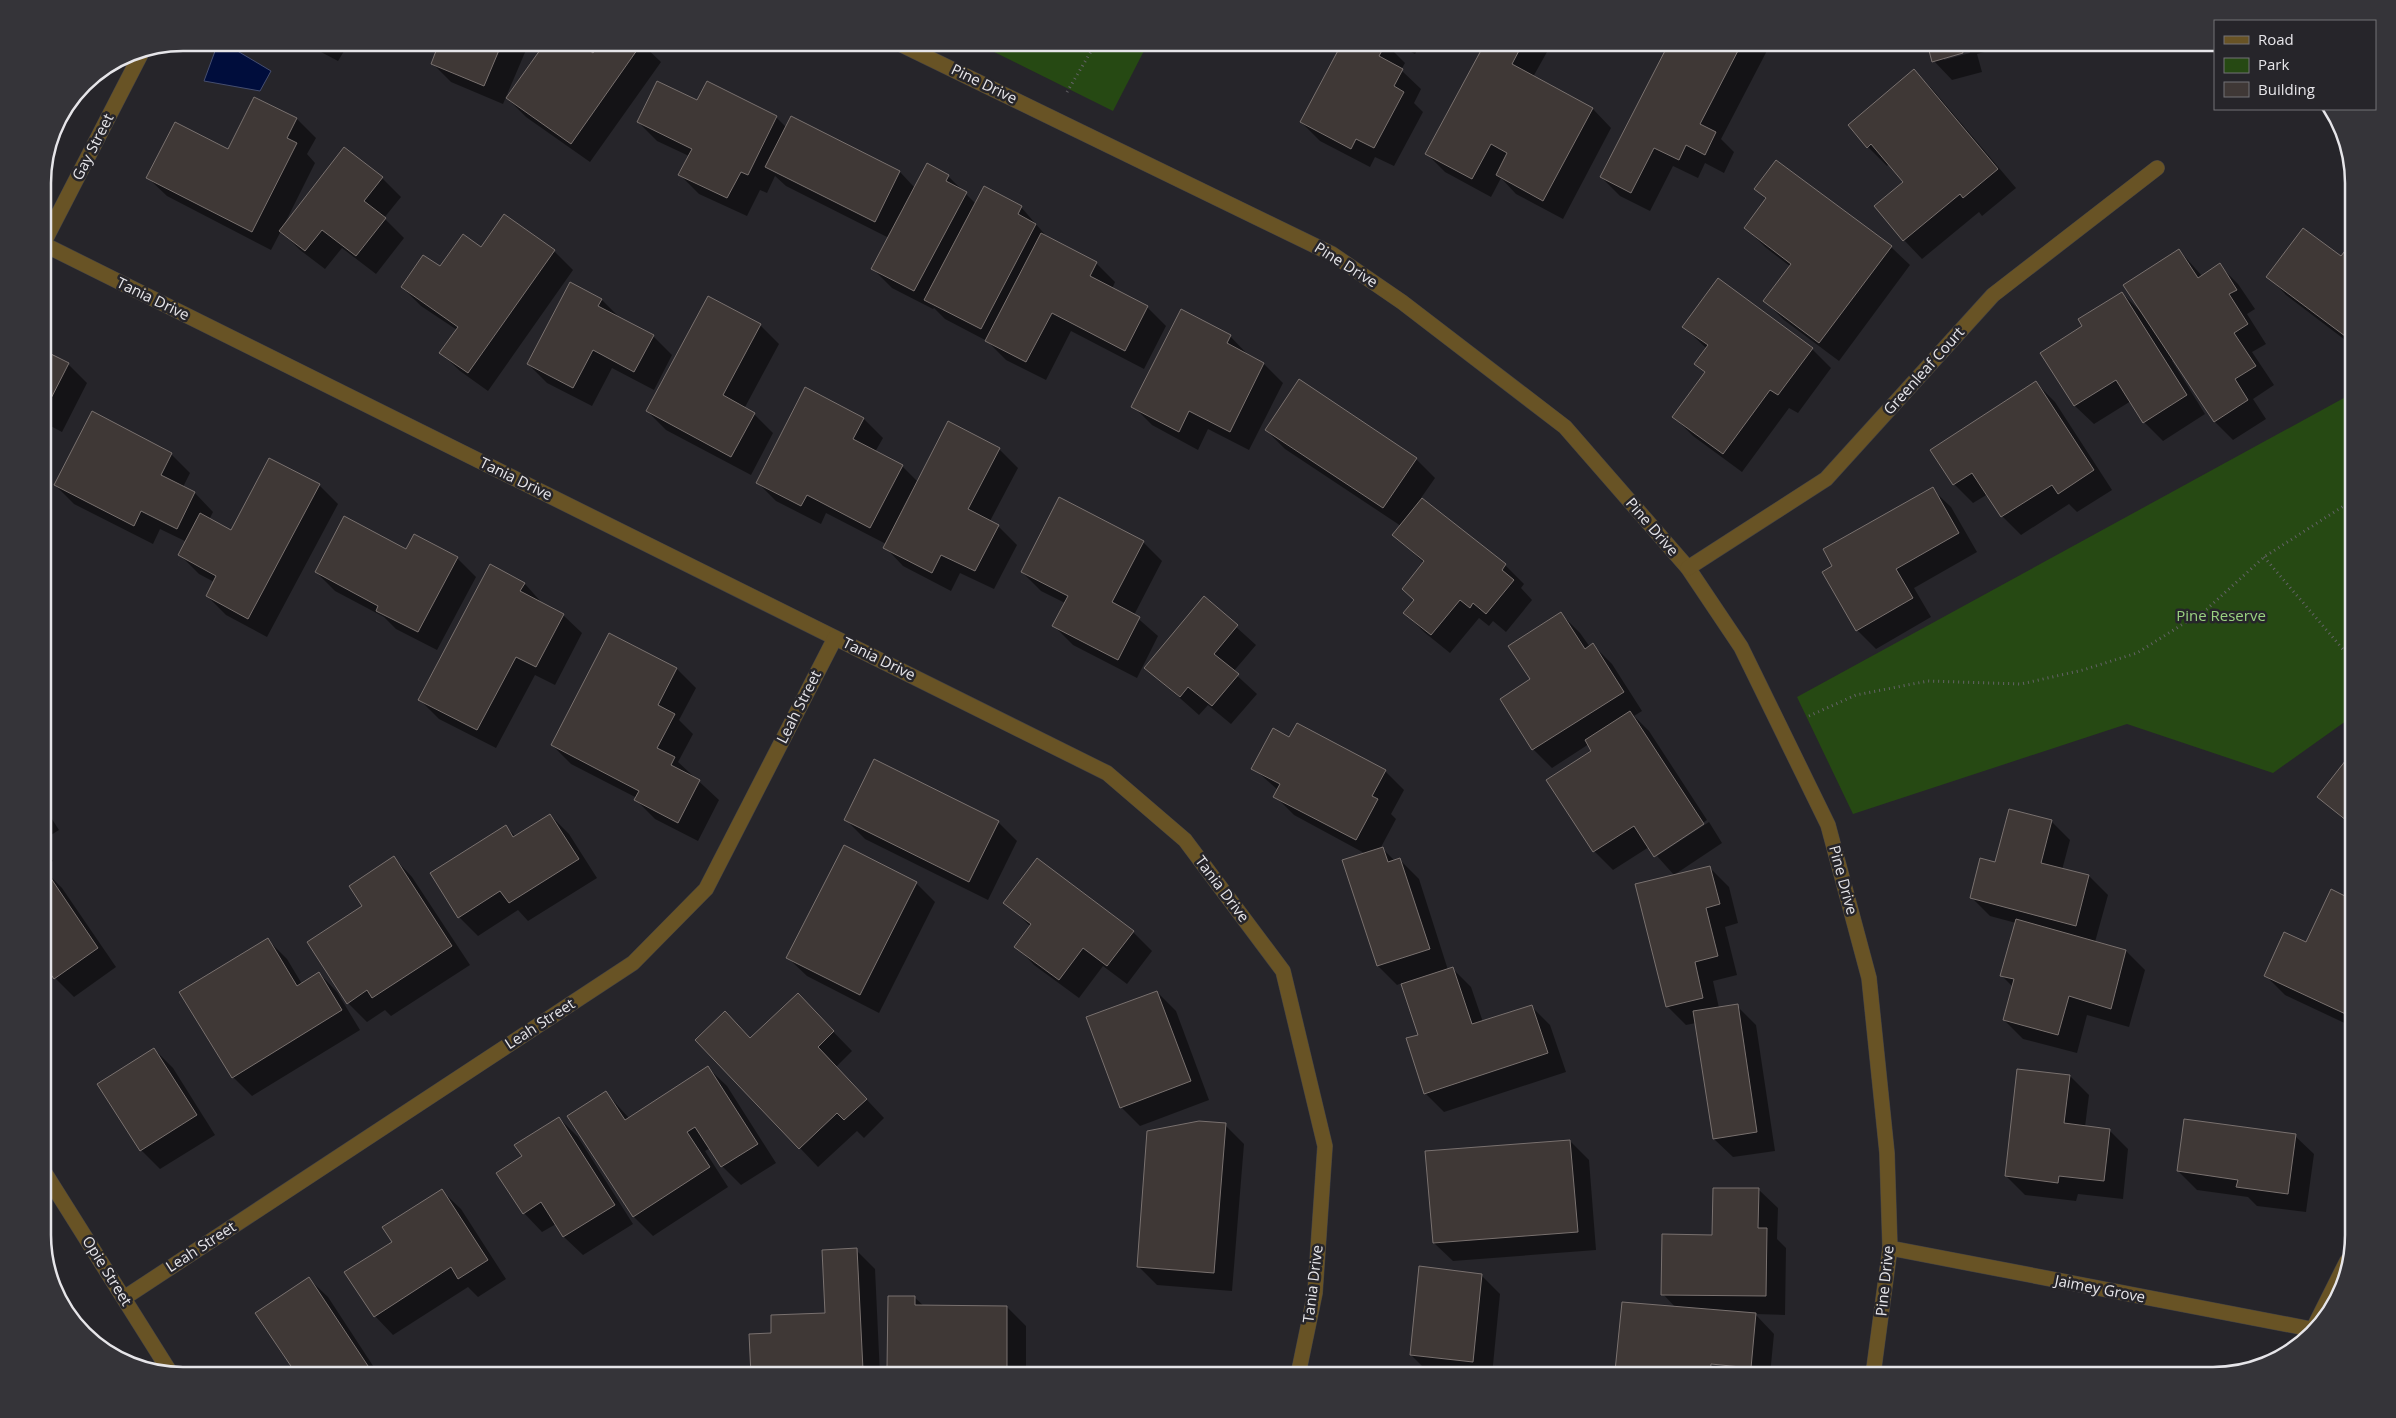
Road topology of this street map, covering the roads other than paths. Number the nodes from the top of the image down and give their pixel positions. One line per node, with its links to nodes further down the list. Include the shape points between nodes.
1 (916, 51): 6 (street, Pine Drive, via 1332,254 1402,302 1565,427)
2 (138, 59): 4 (street, Gay Street)
3 (2157, 168): 6 (street, Greenleaf Court, via 1993,295 1826,479)
4 (52, 227)
5 (52, 248): 7 (street, Tania Drive)
6 (1688, 568): 9 (street, Pine Drive, via 1741,647 1828,825 1868,978 1887,1153)
7 (835, 638): 11 (street, Leah Street, via 706,889 633,963); 15 (street, Tania Drive, via 1107,773 1185,840 1283,971 1325,1146 1315,1294)
8 (52, 1184): 11 (street, Opie Street)
9 (1890, 1248): 13 (street, Jaimey Grove); 16 (street, Pine Drive)
10 (2336, 1284): 12 (street)
11 (124, 1298): 14 (street, Opie Street)
12 (2327, 1301)
13 (2306, 1328)
14 (166, 1366)
15 (1300, 1367)
16 (1874, 1367)

